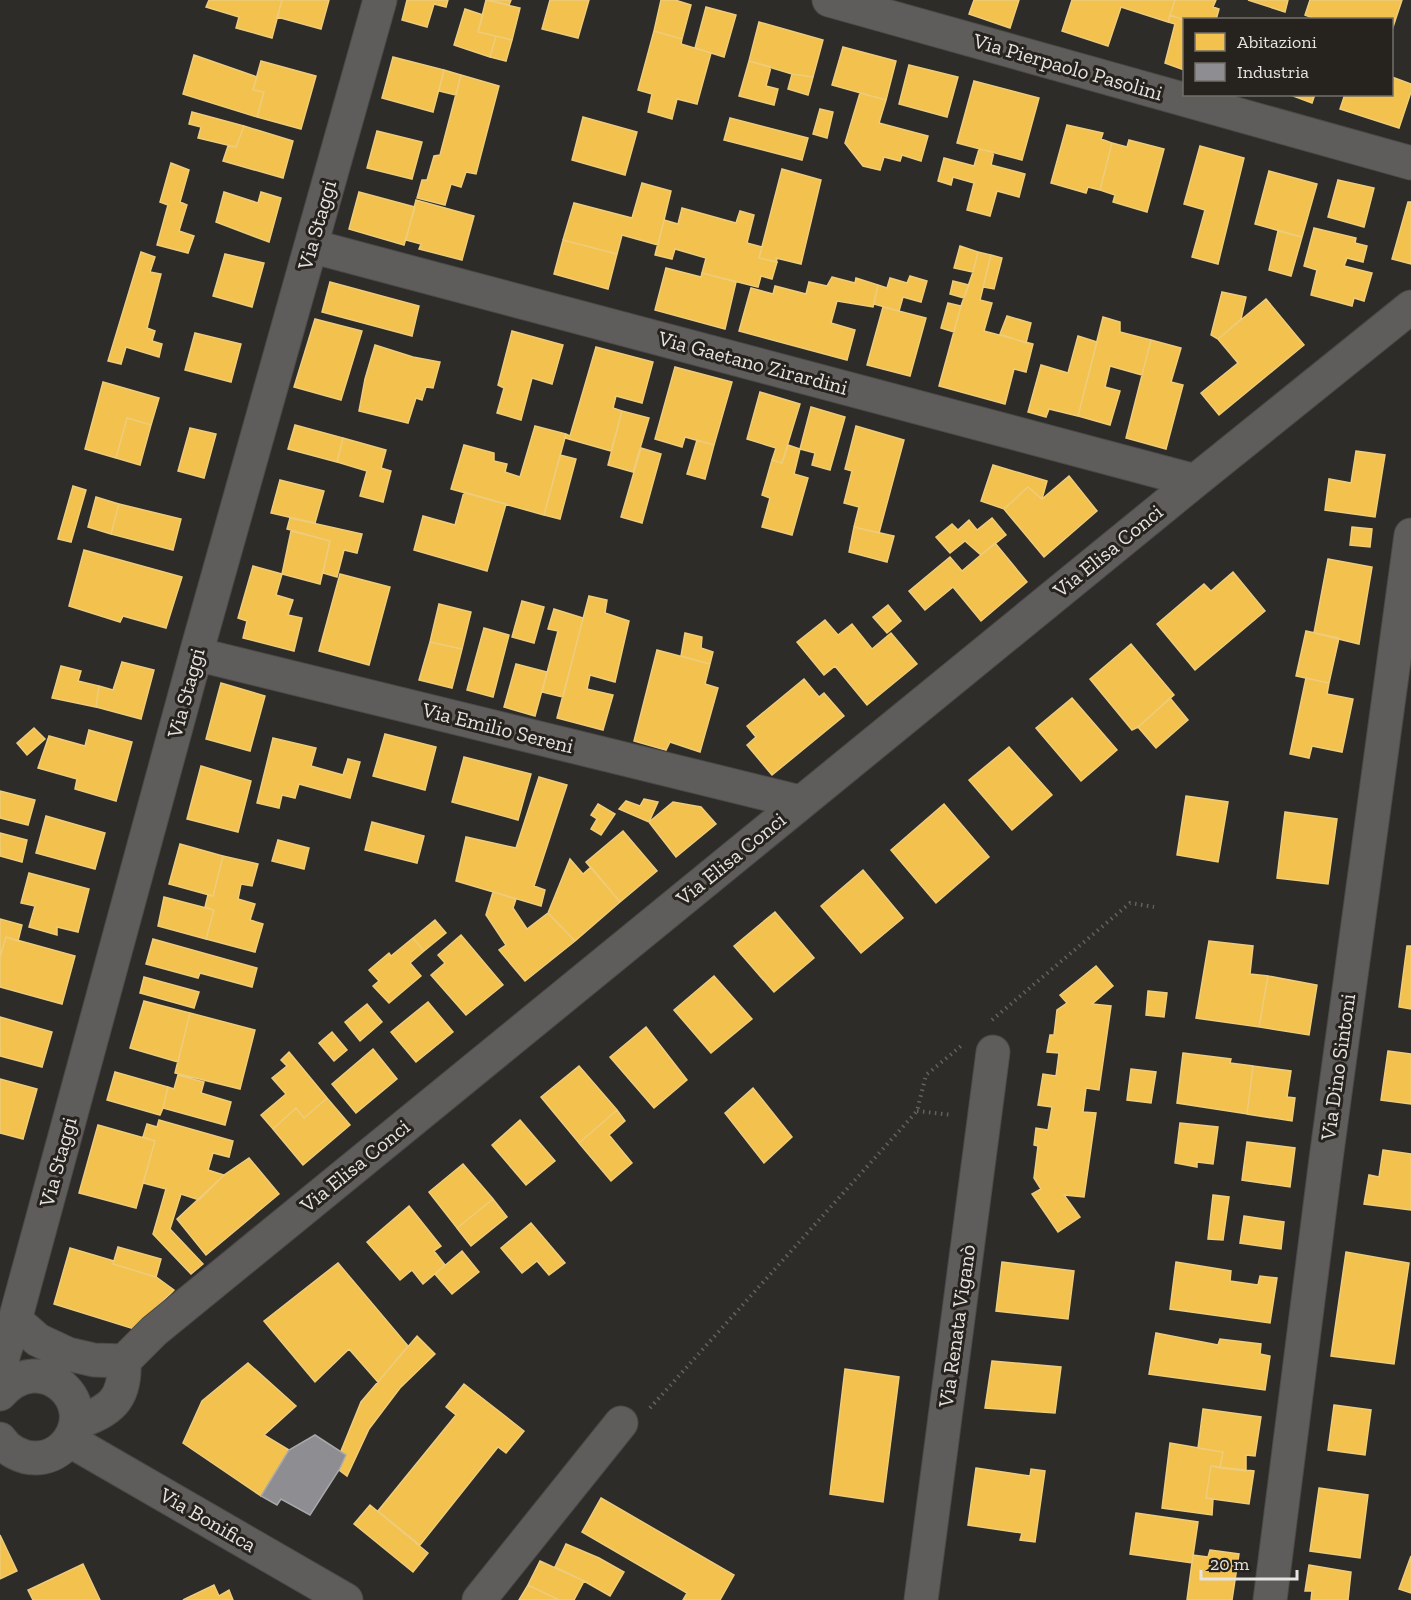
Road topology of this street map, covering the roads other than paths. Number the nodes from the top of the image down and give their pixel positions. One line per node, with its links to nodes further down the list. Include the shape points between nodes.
1 (380, 0): 4 (street, Via Staggi)
2 (829, 0): 3 (street, Via Pierpaolo Pasolini)
3 (1411, 163)
4 (311, 246): 6 (street, Via Gaetano Zirardini); 8 (street, Via Staggi)
5 (1411, 307): 6 (street, Via Elisa Conci)
6 (1195, 481): 9 (street, Via Elisa Conci)
7 (1411, 535): 20 (street, Via Dino Sintoni)
8 (196, 654): 9 (street, Via Emilio Sereni); 11 (street, Via Staggi)
9 (800, 802): 12 (street, Via Elisa Conci, via 154,1331)
10 (991, 1038): 19 (street, Via Renata Viganò)
11 (15, 1320): 12 (street, via 38,1340 68,1354); 13 (street, Via Staggi, via 0,1371)
12 (124, 1361): 15 (street, via 121,1392 111,1405)
13 (4, 1390): 15 (street, via 20,1378 33,1375 60,1384 75,1408)
14 (621, 1423): 18 (street)
15 (73, 1431): 16 (street, via 60,1450 36,1458 23,1457); 17 (street, Via Bonifica)
16 (0, 1439)
17 (346, 1600)
18 (478, 1600)
19 (921, 1600)
20 (1270, 1600)

